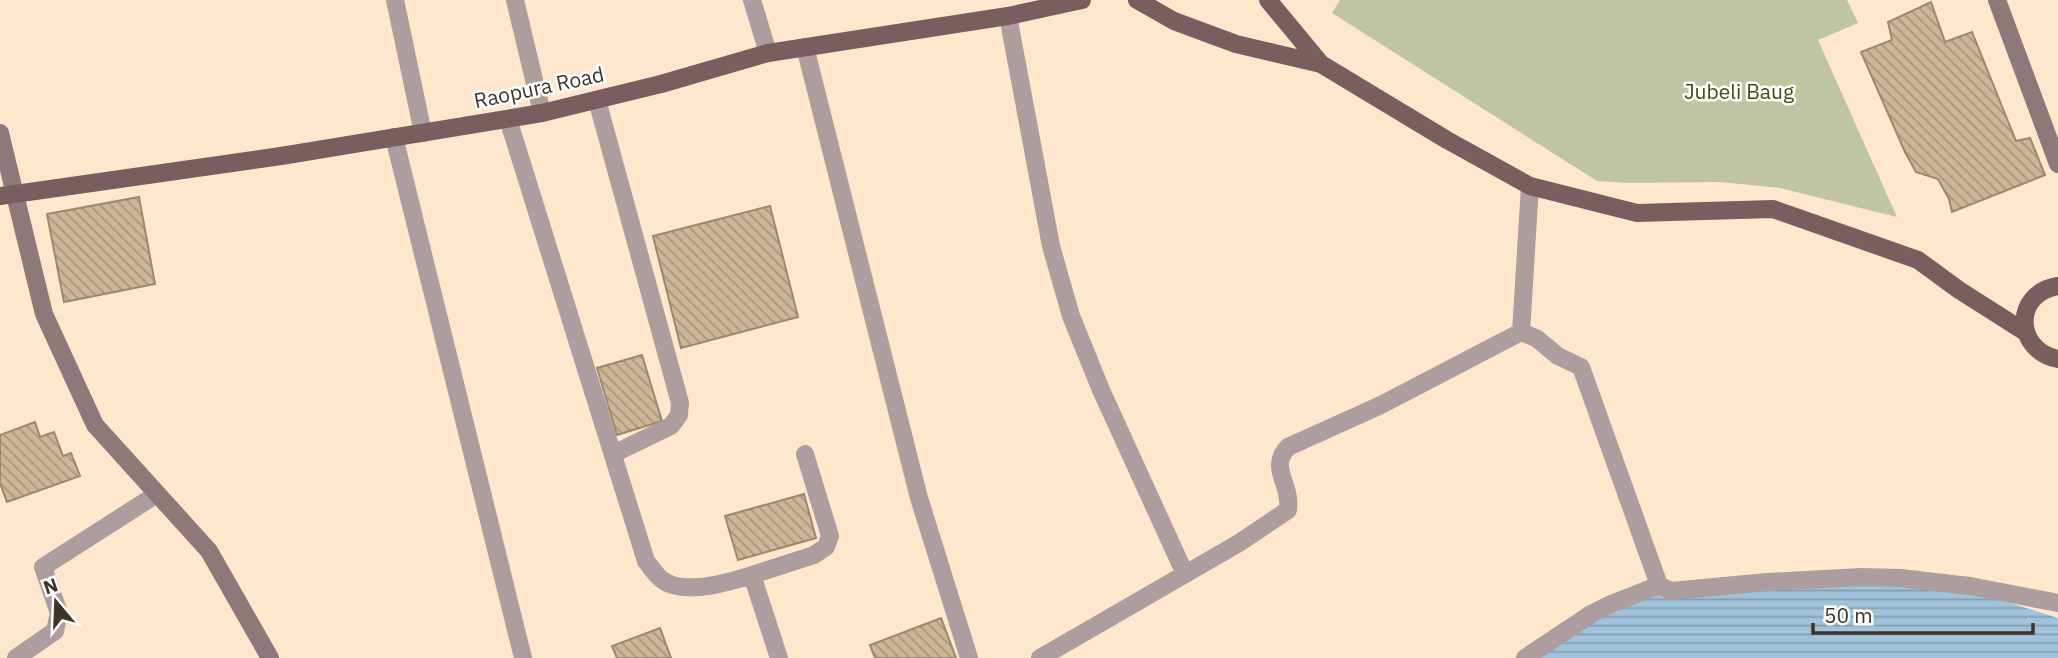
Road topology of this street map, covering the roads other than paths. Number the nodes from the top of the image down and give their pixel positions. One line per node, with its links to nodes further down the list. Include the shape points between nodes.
1 (394, 0): 16 (street)
2 (515, 0): 13 (street)
3 (752, 0): 10 (street)
4 (1082, 0): 8 (main road, Raopura Road)
5 (1137, 0): 11 (main road, via 1174,21 1224,39)
6 (1268, 0): 11 (main road)
7 (1997, 0): 18 (street)
8 (1008, 16): 9 (main road, Raopura Road); 28 (street, via 1051,246 1071,316)
9 (805, 47): 10 (main road, Raopura Road); 36 (street, via 919,498)
10 (768, 53): 12 (main road, Raopura Road)
11 (1321, 64): 19 (main road)
12 (597, 100): 13 (main road, Raopura Road); 25 (street, via 680,402 679,415 671,426)
13 (542, 113): 14 (main road, Raopura Road)
14 (508, 119): 16 (main road, Raopura Road); 25 (street)
15 (0, 133): 20 (street)
16 (423, 133): 17 (main road, Raopura Road)
17 (394, 137): 20 (main road, Raopura Road); 34 (street)
18 (2058, 164)
19 (1530, 186): 22 (street); 23 (main road, via 1637,214 1773,209 1918,260)
20 (7, 195): 27 (street, via 44,314 95,425)
21 (2058, 286): 23 (main road, via 2033,298 2024,320)
22 (1521, 332): 28 (street, via 1288,447 1279,468 1290,498 1288,510); 30 (street, via 1581,367)
23 (2025, 332): 24 (main road, via 2038,352)
24 (2058, 359)
25 (613, 454): 29 (street, via 646,561 657,576 686,587)
26 (805, 454): 29 (street, via 830,536 814,555)
27 (157, 494): 32 (street, via 43,567 59,613 55,631); 33 (street, via 209,551)
28 (1185, 574): 37 (street)
29 (752, 575): 35 (street)
30 (1659, 585): 31 (street, via 1671,591 1900,578); 38 (street, via 1591,614)
31 (2058, 603)
32 (16, 658)
33 (270, 658)
34 (523, 658)
35 (779, 658)
36 (969, 658)
37 (1040, 658)
38 (1525, 658)

